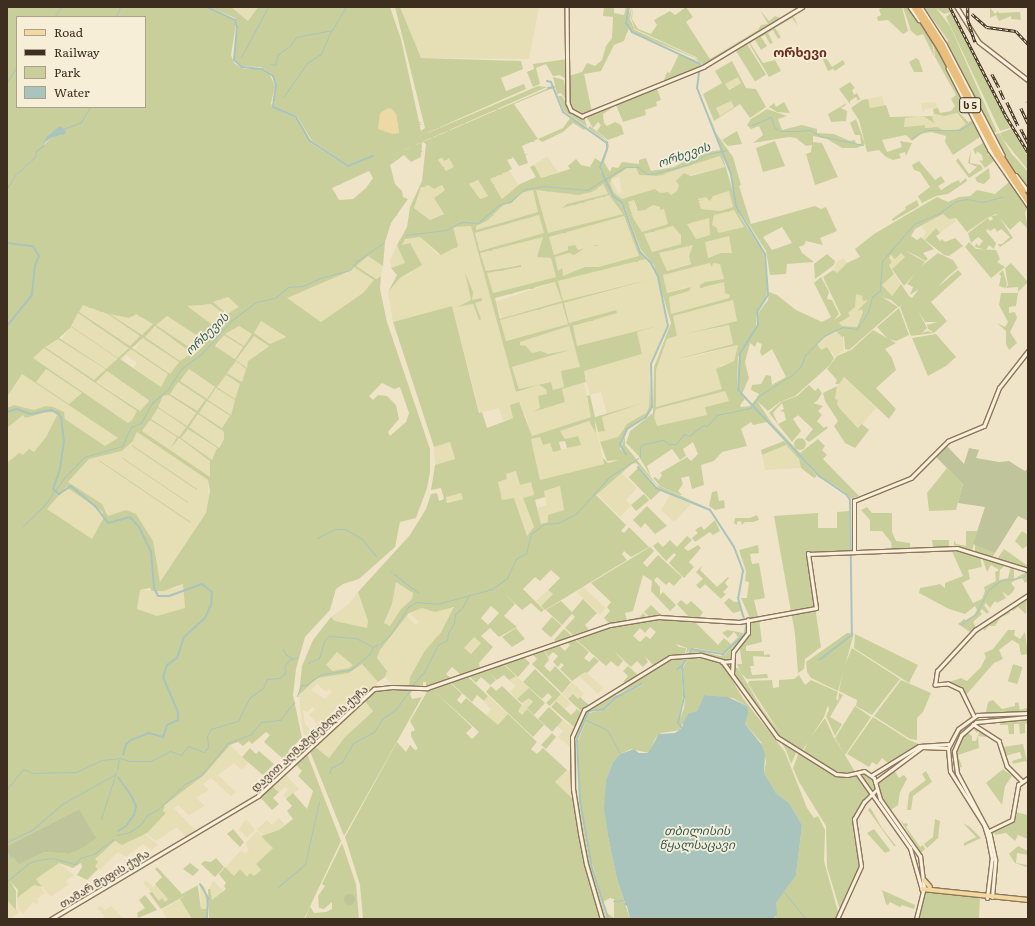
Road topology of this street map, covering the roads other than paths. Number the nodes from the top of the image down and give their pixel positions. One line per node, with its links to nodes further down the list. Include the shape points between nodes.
1 (567, 7): 2 (street, via 568,103 570,110 579,116 616,104 701,68)
2 (802, 7)
3 (918, 7): 7 (highway, ს 5)
4 (958, 7): 10 (street, via 979,42)
5 (913, 8): 11 (highway, ს 5, via 920,15); 12 (street, via 938,49)
6 (923, 9): 7 (highway); 8 (street)
7 (932, 28): 9 (highway, ს 5)
8 (951, 55): 9 (highway); 15 (street)
9 (952, 63): 16 (highway, ს 5)
10 (1028, 80)
11 (965, 96): 12 (highway); 14 (highway, ს 5)
12 (966, 104): 13 (street)
13 (976, 123): 14 (highway); 17 (street)
14 (984, 132): 18 (highway, ს 5)
15 (994, 139): 16 (highway); 19 (street)
16 (997, 150): 20 (highway, ს 5)
17 (1007, 177): 18 (highway); 22 (street)
18 (1012, 180): 21 (highway, ს 5)
19 (1028, 191)
20 (1028, 196)
21 (1028, 201)
22 (1028, 205)
23 (1028, 351): 24 (street, via 999,388 984,426 948,441 911,478 854,501)
24 (852, 552): 25 (street, via 957,548); 27 (street, via 808,554 816,608)
25 (1028, 570)
26 (1028, 593): 33 (street, via 971,633 937,671 935,685 948,684 961,690)
27 (747, 620): 28 (street, via 748,633 736,647); 56 (street, დავით აღმაშენებლის ქუჩა, via 659,617 610,625 427,688 392,687 370,691 258,796)
28 (732, 661): 29 (street); 30 (street)
29 (722, 662): 30 (main road); 68 (main road, via 708,656 670,657 580,715 572,737 573,783 586,864)
30 (732, 674): 44 (main road, via 777,737 834,773)
31 (993, 714): 32 (main road); 33 (main road); 34 (main road)
32 (1027, 715): 34 (main road)
33 (974, 717): 36 (main road)
34 (992, 719): 35 (main road)
35 (974, 724): 37 (main road); 48 (street, via 999,741 1007,766)
36 (962, 725): 37 (main road); 38 (main road)
37 (966, 730): 39 (main road)
38 (954, 734): 39 (main road, via 958,733); 40 (main road)
39 (960, 737): 41 (main road, via 954,751)
40 (948, 746): 42 (main road); 45 (main road, via 919,746); 49 (main road, via 922,747)
41 (955, 767): 42 (main road); 42 (main road); 52 (main road)
42 (950, 769): 52 (main road)
43 (864, 771): 44 (main road); 45 (main road); 46 (main road)
44 (857, 773): 46 (main road)
45 (871, 776): 49 (main road)
46 (861, 778): 51 (main road)
47 (1028, 778): 48 (street)
48 (1022, 781): 53 (street, via 1018,788 1012,820)
49 (875, 782): 50 (main road)
50 (877, 789): 51 (main road); 55 (main road, via 880,799)
51 (872, 793): 55 (main road); 69 (main road, via 854,819 861,866)
52 (979, 814): 53 (main road); 54 (main road)
53 (989, 831): 54 (main road)
54 (990, 838): 60 (main road, via 995,860)
55 (910, 844): 57 (main road); 58 (main road)
56 (166, 851): 67 (street, თამარ მეფის ქუჩა)
57 (922, 865): 58 (main road); 59 (main road)
58 (916, 866): 61 (main road)
59 (924, 880): 61 (main road); 62 (main road)
60 (990, 888): 63 (main road); 64 (main road)
61 (923, 889): 62 (main road); 63 (main road); 70 (main road)
62 (934, 889): 63 (main road)
63 (987, 897): 64 (main road); 65 (main road)
64 (992, 897): 65 (main road)
65 (1006, 900): 66 (main road)
66 (1028, 901)
67 (51, 919)
68 (602, 919)
69 (837, 919)
70 (916, 919)

